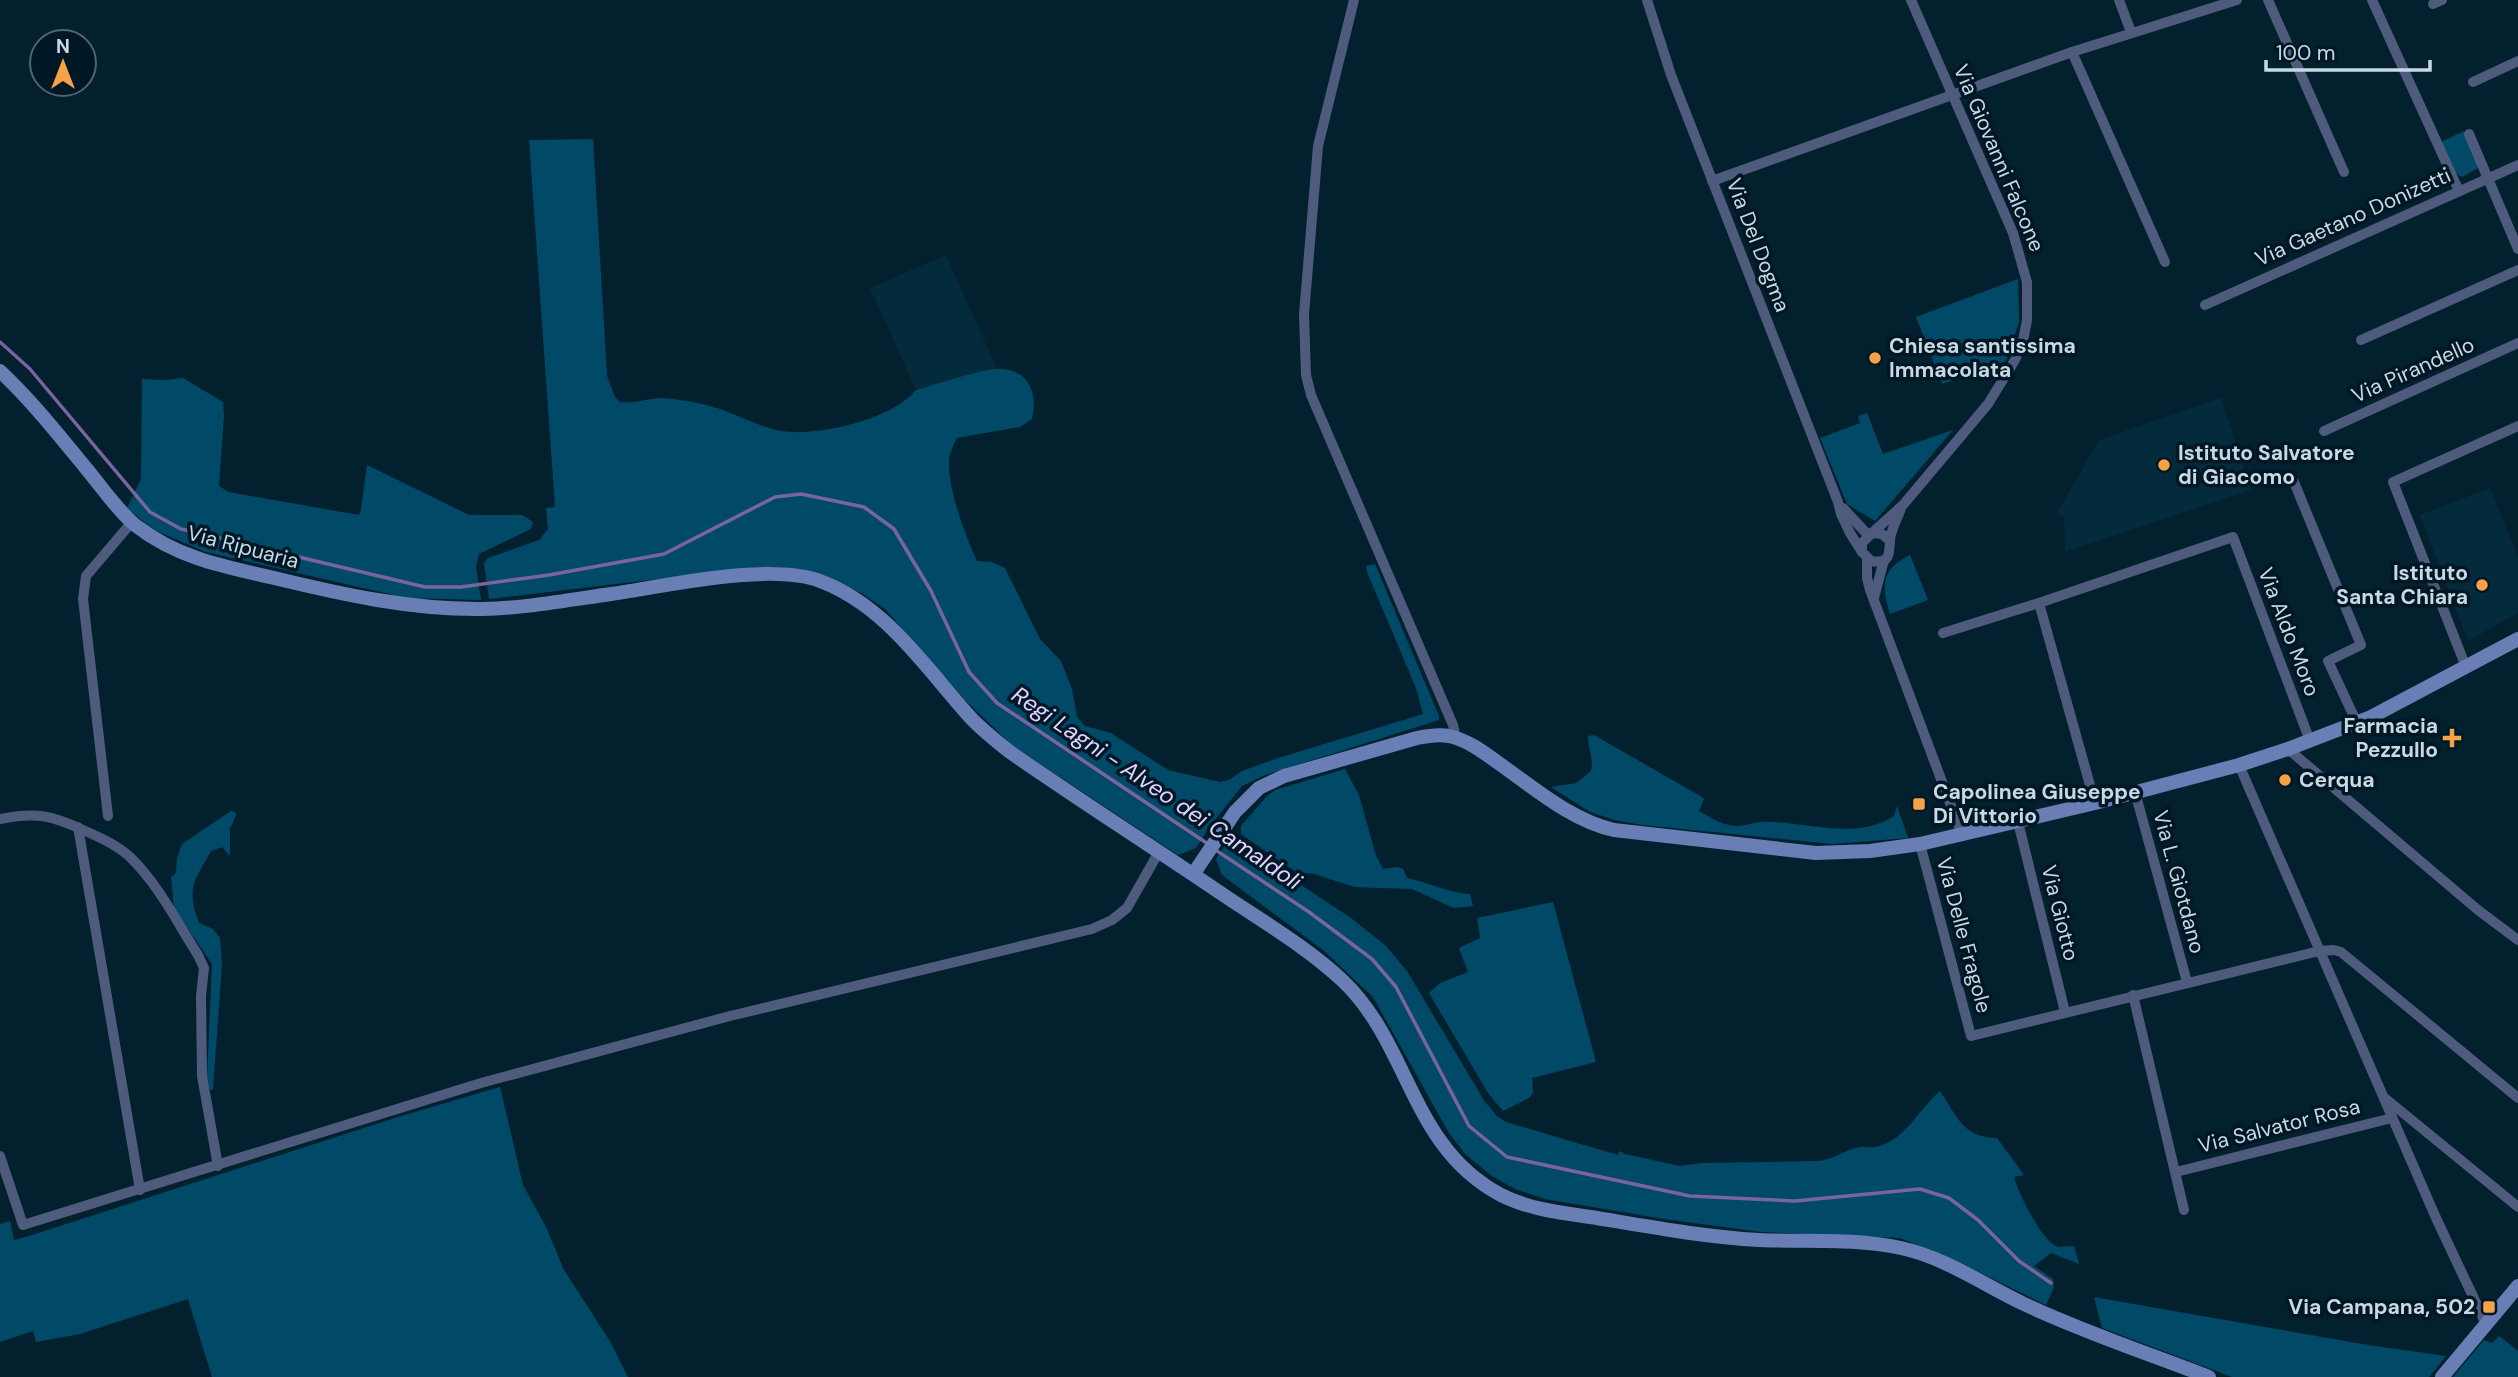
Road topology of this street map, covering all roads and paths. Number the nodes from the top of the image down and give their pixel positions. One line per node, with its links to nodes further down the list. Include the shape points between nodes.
1 (1354, 0): 42 (street, via 1318,146 1304,314 1306,375)
2 (1647, 0): 17 (street, Via Del Dogma)
3 (1911, 0): 12 (street, Via Giovanni Falcone)
4 (2119, 0): 8 (street)
5 (2237, 0): 8 (street)
6 (2268, 0): 15 (street)
7 (2372, 0): 18 (street)
8 (2132, 32): 9 (street)
9 (2071, 52): 12 (street); 20 (street)
10 (2518, 61): 11 (street)
11 (2473, 82)
12 (1951, 94): 17 (street); 30 (street, Via Giovanni Falcone, via 2023,262 2027,320 2015,360 1988,404)
13 (2469, 134): 16 (street)
14 (2518, 165): 16 (street, Via Gaetano Donizetti)
15 (2344, 172)
16 (2489, 178): 18 (street, Via Gaetano Donizetti); 19 (street)
17 (1712, 181): 29 (street, Via Del Dogma)
18 (2459, 191): 22 (street, Via Gaetano Donizetti)
19 (2518, 249)
20 (2165, 262)
21 (2518, 270): 23 (street)
22 (2204, 305)
23 (2361, 340)
24 (2518, 343): 27 (street, Via Pirandello)
25 (0, 371): 31 (street, Via Ripuaria)
26 (2518, 426): 40 (street, via 2393,482)
27 (2324, 431)
28 (2294, 482): 41 (street, via 2361,645 2328,661)
29 (1838, 502): 32 (street); 34 (street, Via Del Dogma)
30 (1903, 505): 32 (street, Via Giovanni Falcone); 33 (street, Via Giovanni Falcone)
31 (132, 522): 48 (street, via 91,568 83,586); 54 (street, Via Ripuaria, via 176,551 221,566 417,607 524,606 765,574 818,580 871,608 973,720 1010,752)
32 (1870, 534): 33 (street, via 1882,534); 34 (street, via 1862,542)
33 (1889, 541): 35 (street, via 1891,550)
34 (1865, 555): 35 (street, via 1875,562); 36 (street)
35 (1884, 560): 36 (street)
36 (1874, 598): 52 (street)
37 (2039, 603): 38 (street); 43 (street, Via Aldo Moro, via 2233,537); 47 (street)
38 (1943, 633)
39 (2518, 639): 40 (street)
40 (2466, 667): 41 (street)
41 (2357, 723): 43 (street)
42 (1456, 738): 53 (street, via 1598,827 1816,853); 55 (street, via 1416,738 1271,782 1247,798)
43 (2309, 741): 44 (street)
44 (2288, 749): 45 (street); 56 (street)
45 (2239, 765): 46 (street); 57 (street, Via Salvator Rosa)
46 (2135, 792): 47 (street); 58 (street, Via L. Giotdano)
47 (2095, 803): 50 (street)
48 (108, 817)
49 (0, 819): 51 (street, via 43,814)
50 (2018, 822): 52 (street); 60 (street, Via Giotto)
51 (78, 827): 65 (street, via 128,855 150,879 204,968 202,1076); 67 (street)
52 (1962, 835): 53 (street)
53 (1920, 844): 60 (street, Via Delle Fragole, via 1970,1036)
54 (1158, 854): 55 (street, Via Ripuaria); 65 (street, via 1127,908 1092,929 623,1044 423,1100)
55 (1194, 873): 73 (street, Via Ripuaria, via 1344,982 1383,1037 1448,1155 1504,1197 1552,1211 1710,1237 1861,1242 1910,1250 2026,1305)
56 (2518, 940)
57 (2319, 951): 58 (street); 61 (street, Via Salvator Rosa); 62 (street, via 2341,952)
58 (2187, 982): 59 (street)
59 (2133, 995): 60 (street); 66 (street, Via Salvator Rosa)
60 (2065, 1012)
61 (2383, 1096): 63 (street, Via Salvator Rosa); 68 (street)
62 (2518, 1098)
63 (2392, 1118): 66 (street, Via Salvator Rosa); 72 (street, Via Salvator Rosa)
64 (0, 1156): 67 (street, via 23,1225)
65 (218, 1166): 67 (street)
66 (2176, 1172): 69 (street, Via Salvator Rosa)
67 (140, 1190)
68 (2518, 1207)
69 (2184, 1210)
70 (2518, 1286): 71 (street)
71 (2511, 1304): 72 (street)
72 (2484, 1327): 74 (street)
73 (2209, 1377)
74 (2442, 1377)

